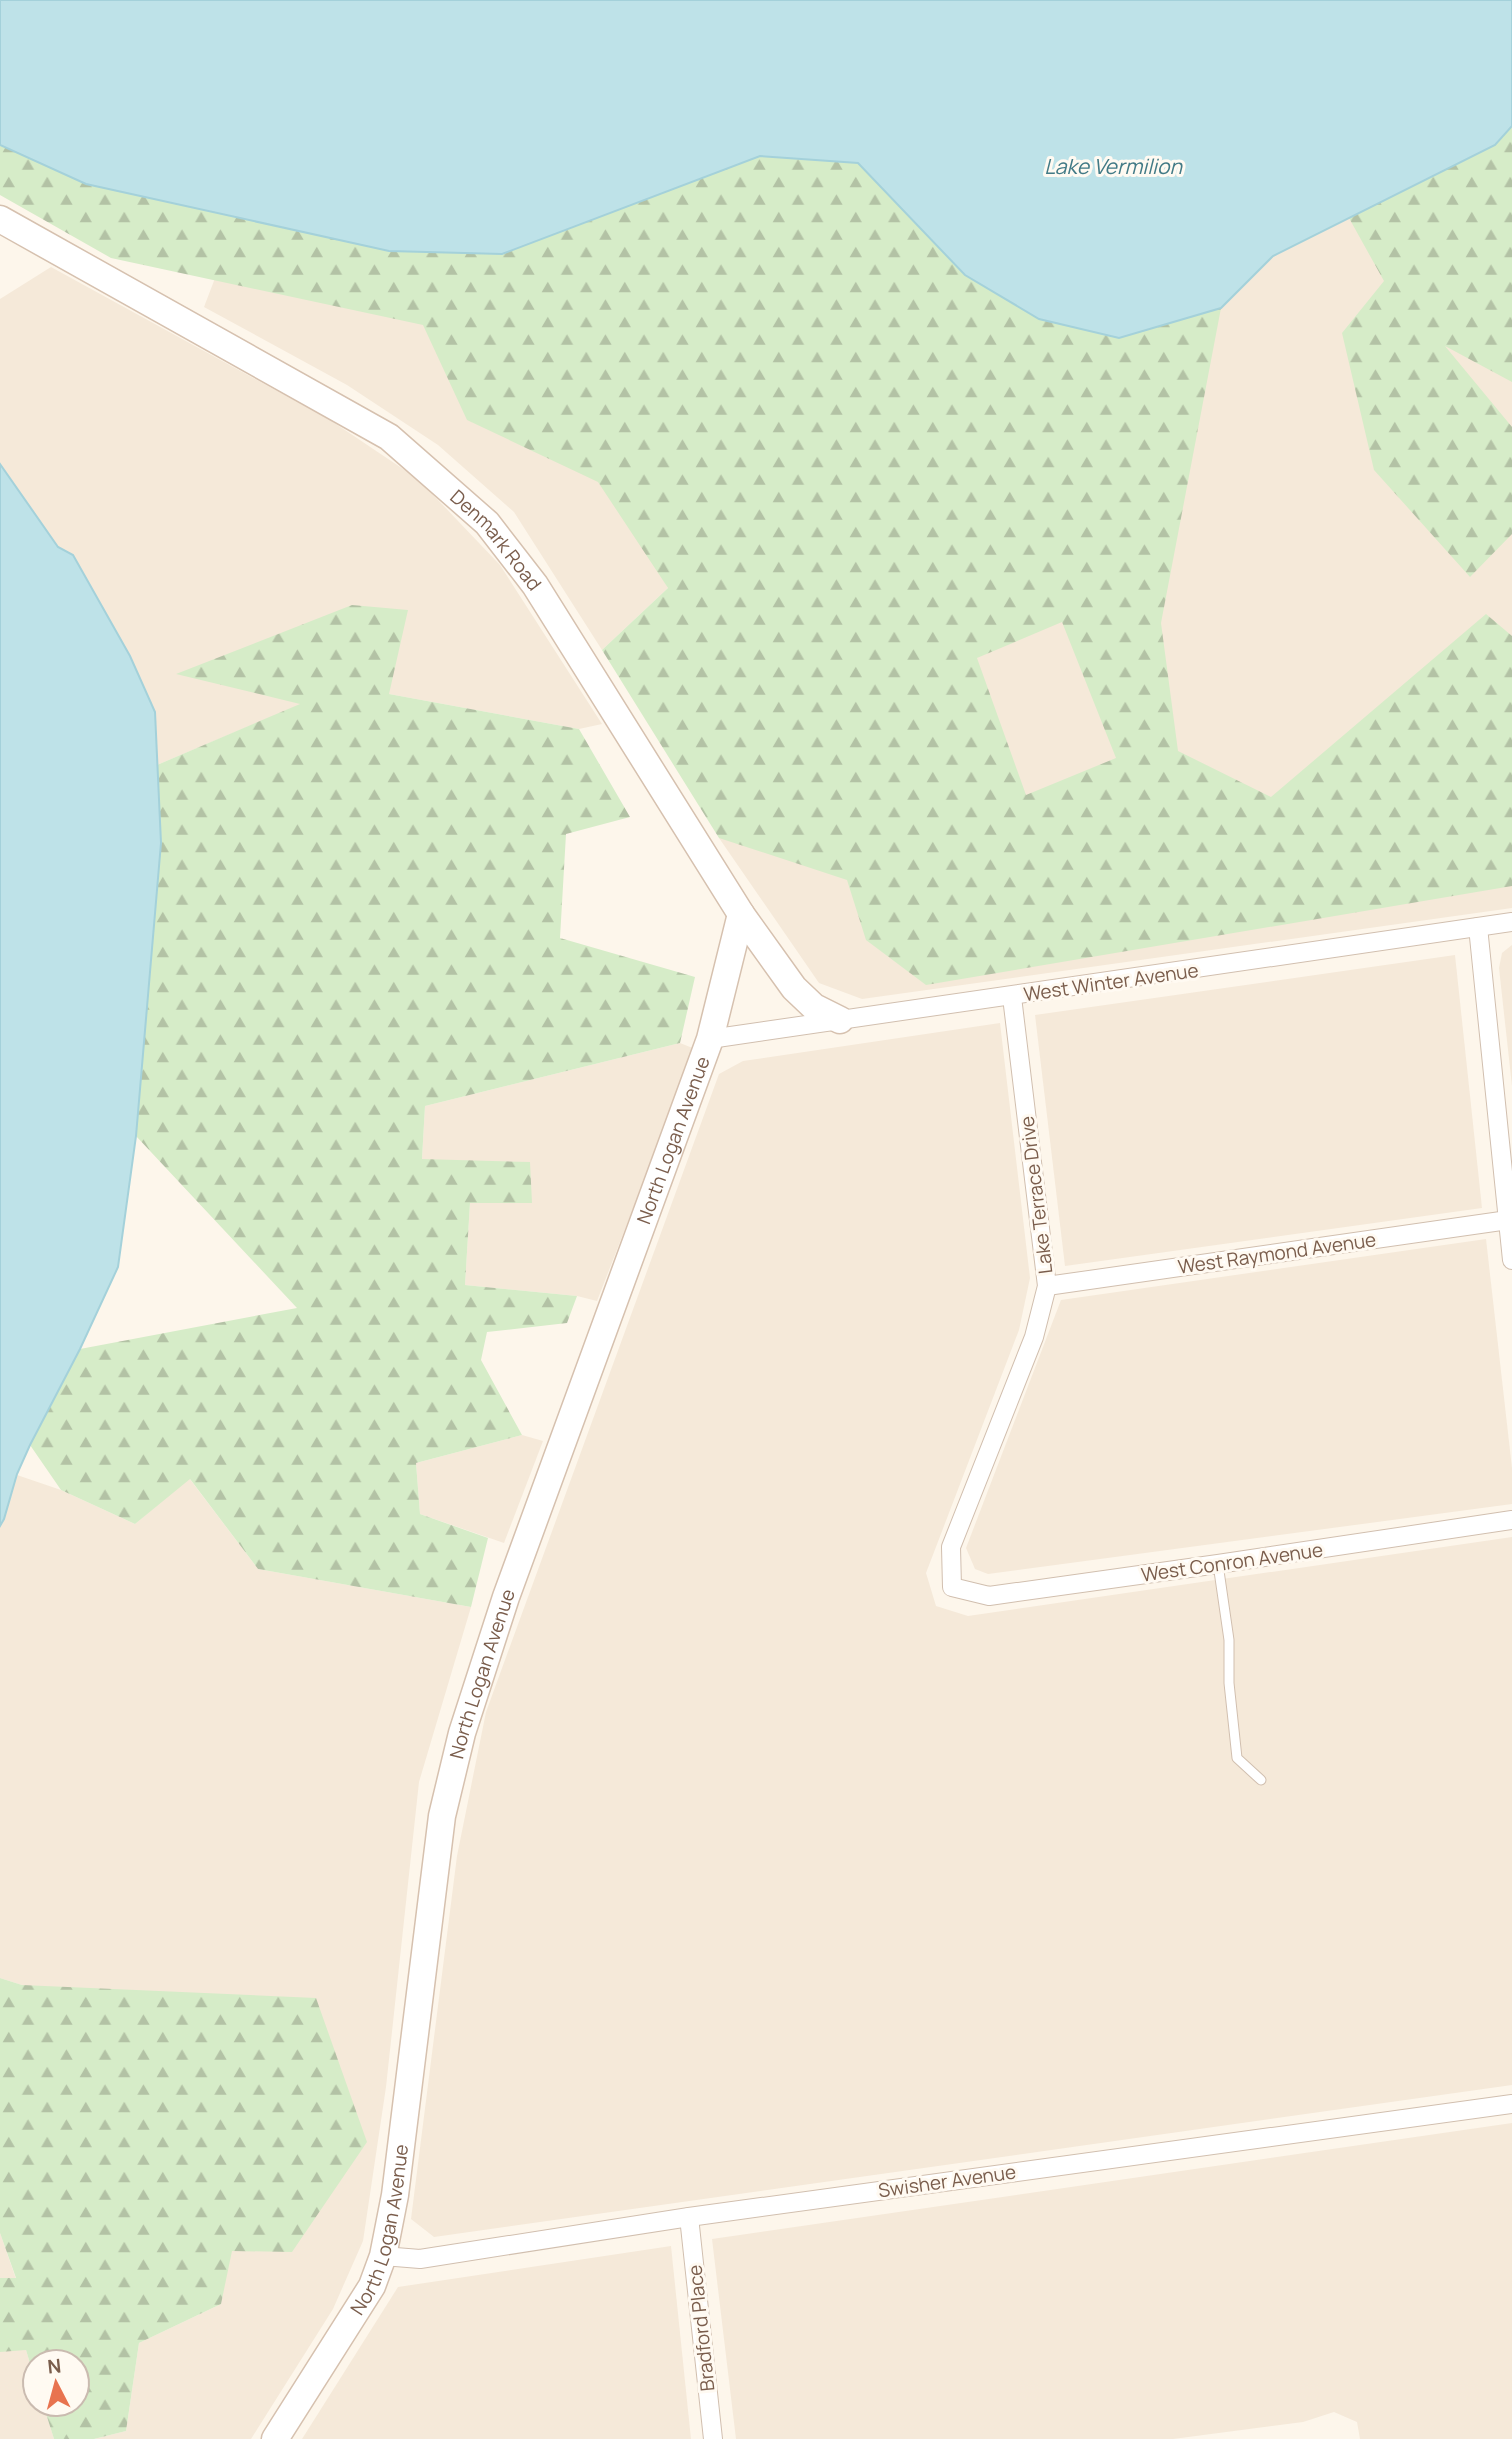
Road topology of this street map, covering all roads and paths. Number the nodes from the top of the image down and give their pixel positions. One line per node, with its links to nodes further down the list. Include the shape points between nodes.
1 (0, 219): 2 (street, Denmark Road, via 389,437 487,523 535,585)
2 (741, 914): 6 (street, Denmark Road, via 794,989 814,1007); 7 (street, North Logan Avenue)
3 (1512, 922): 4 (street, West Winter Avenue)
4 (1478, 928): 5 (street, West Winter Avenue); 8 (street)
5 (1012, 997): 6 (street, West Winter Avenue); 10 (street, Lake Terrace Drive)
6 (840, 1020): 7 (street, West Winter Avenue)
7 (710, 1039): 17 (street, North Logan Avenue, via 527,1536 462,1733 442,1816 395,2195)
8 (1508, 1220): 9 (street); 10 (street, West Raymond Avenue)
9 (1512, 1260)
10 (1047, 1286): 13 (street, Lake Terrace Drive, via 1034,1337 951,1547)
11 (1512, 1520): 12 (street, West Conron Avenue)
12 (1218, 1564): 13 (street, West Conron Avenue, via 989,1596); 14 (lane, via 1229,1640 1237,1758)
13 (952, 1587)
14 (1261, 1780)
15 (1512, 2104): 16 (street, Swisher Avenue)
16 (689, 2217): 17 (street, Swisher Avenue, via 420,2259); 19 (street, Bradford Place)
17 (383, 2256): 18 (street, North Logan Avenue, via 372,2286)
18 (275, 2439)
19 (713, 2439)

